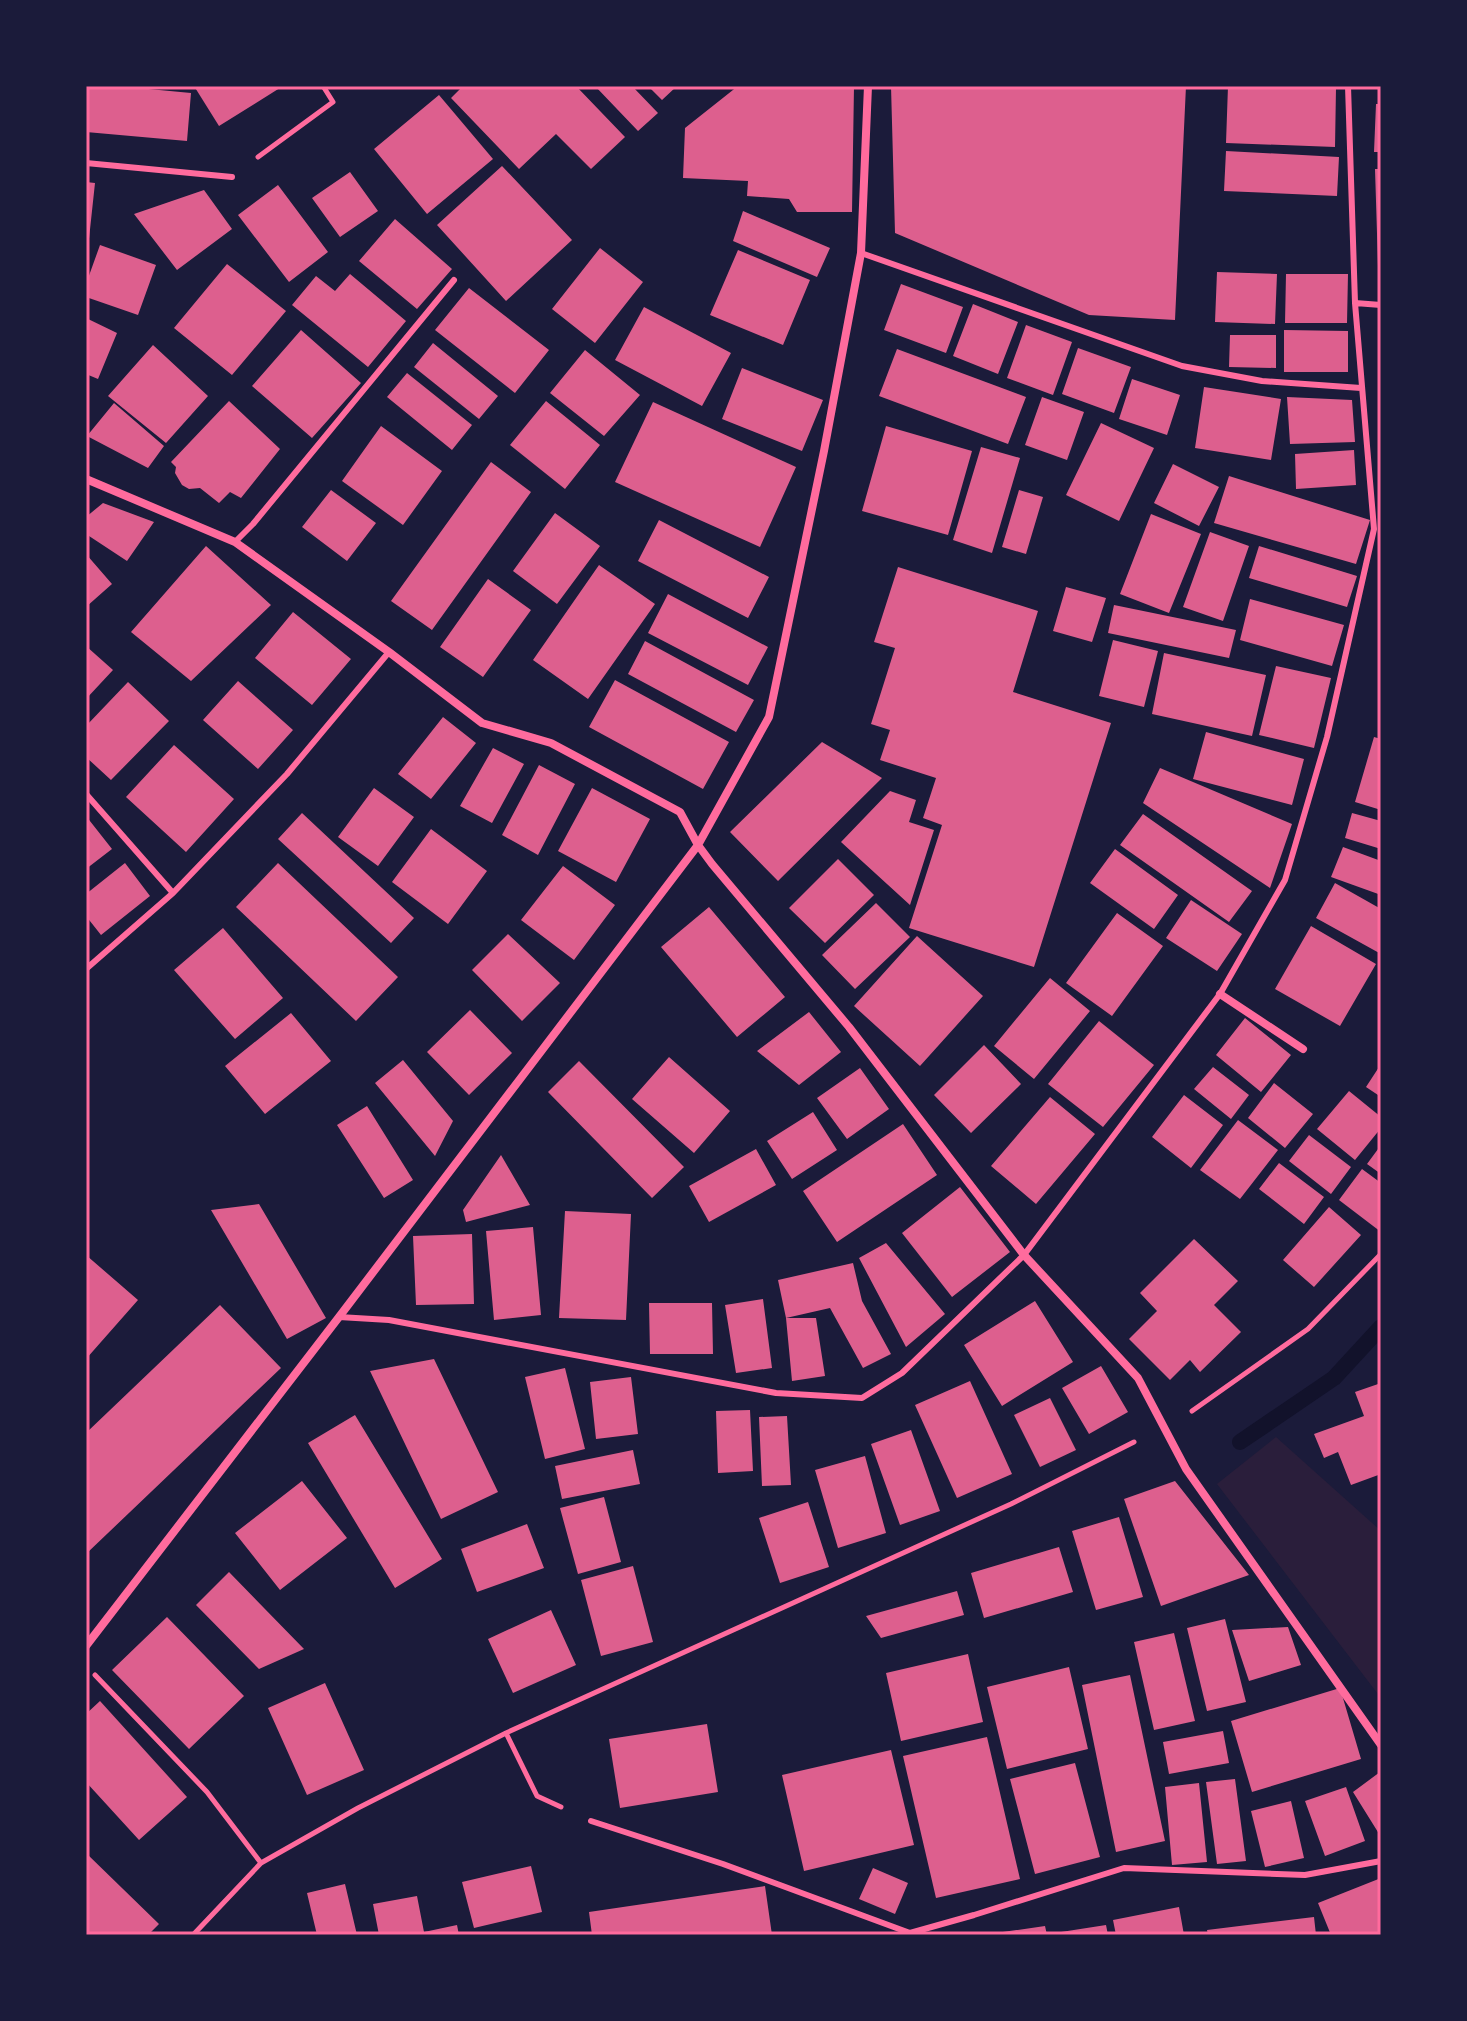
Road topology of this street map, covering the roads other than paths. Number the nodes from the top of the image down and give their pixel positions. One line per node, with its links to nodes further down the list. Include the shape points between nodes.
1 (868, 86): 5 (street)
2 (1348, 86): 7 (lane)
3 (86, 163): 4 (lane)
4 (232, 177)
5 (861, 253): 9 (lane, via 1182,366 1262,381); 14 (street, via 769,717)
6 (454, 280): 11 (lane)
7 (1355, 303): 8 (lane); 9 (lane)
8 (1381, 305)
9 (1361, 388): 17 (lane, via 1374,529 1331,721 1285,880)
10 (86, 479): 11 (street)
11 (235, 542): 12 (street)
12 (389, 652): 14 (street, via 482,723 551,743 680,812); 15 (lane, via 287,774)
13 (86, 794): 15 (lane)
14 (698, 845): 19 (street, via 849,1027); 20 (street)
15 (173, 893): 16 (lane)
16 (86, 969)
17 (1220, 994): 18 (street); 19 (lane)
18 (1303, 1049)
19 (1024, 1255): 20 (lane, via 902,1373 862,1398 776,1393 389,1320); 24 (street, via 1138,1378 1186,1469)
20 (339, 1317): 22 (street)
21 (86, 1629): 22 (street)
22 (94, 1637): 23 (street)
23 (86, 1646)
24 (1381, 1745)
25 (591, 1821): 26 (lane, via 910,1933 1124,1868 1305,1875)
26 (1381, 1861)

